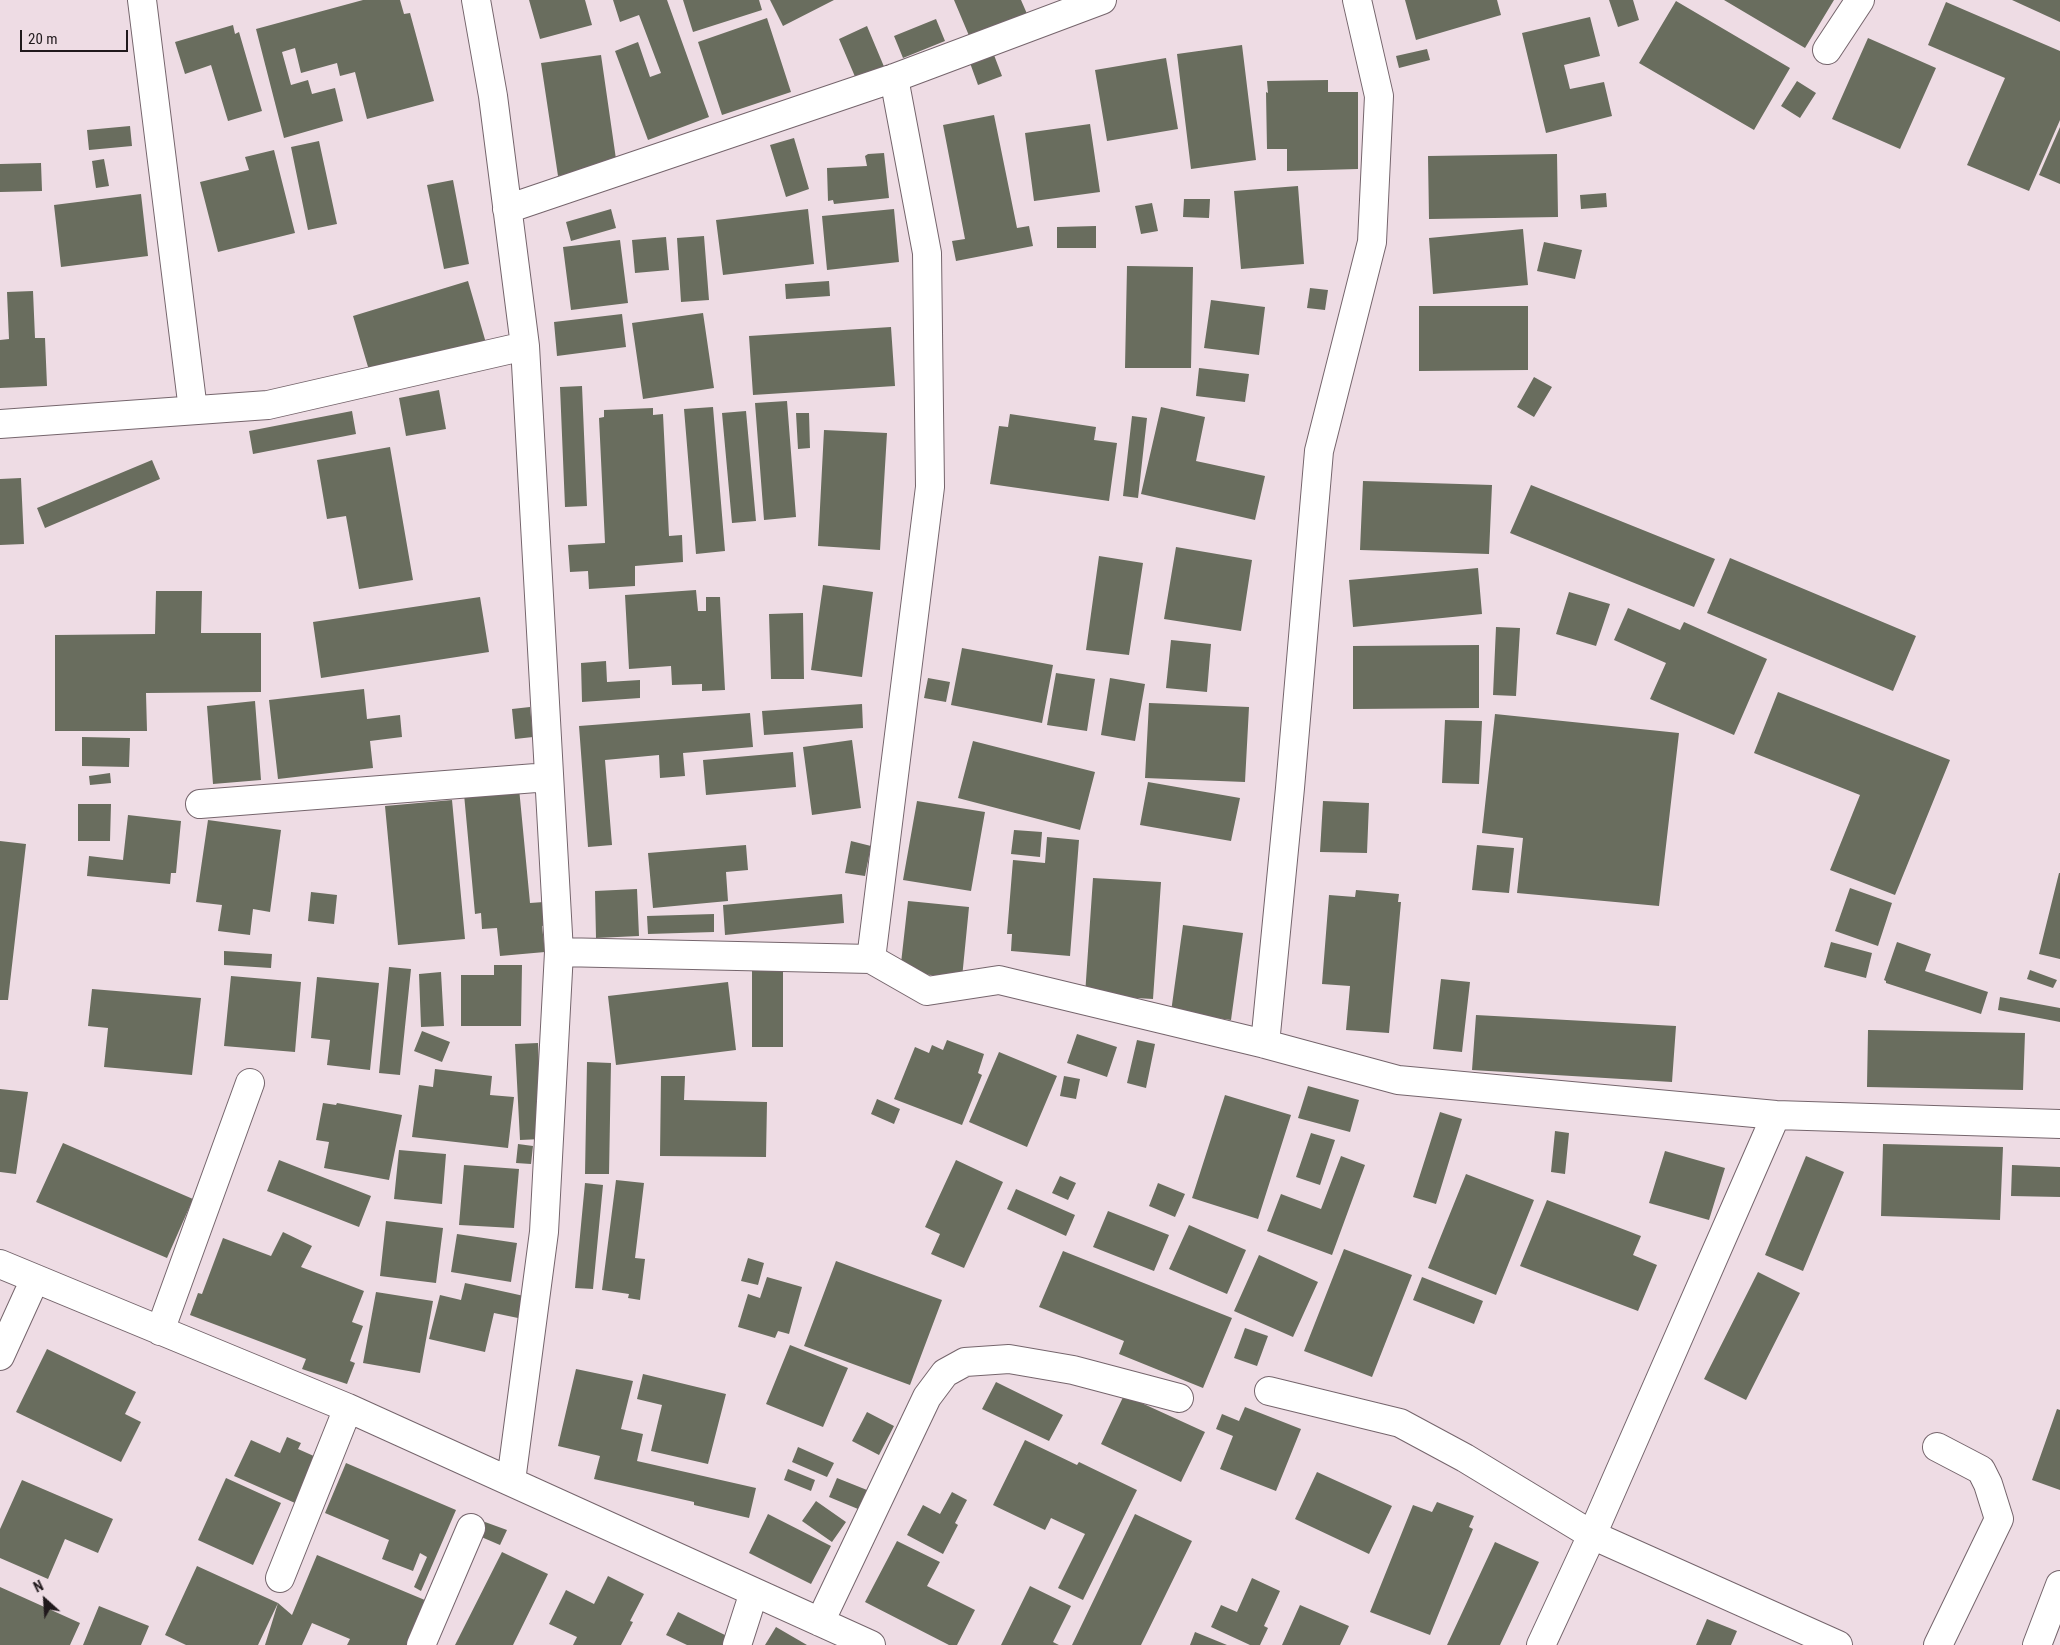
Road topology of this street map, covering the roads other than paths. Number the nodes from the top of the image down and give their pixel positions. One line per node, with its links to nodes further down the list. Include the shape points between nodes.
1 (142, 0): 10 (street)
2 (476, 0): 8 (street)
3 (1102, 0): 7 (street)
4 (1357, 0): 16 (street, via 1379,96 1372,242 1319,451)
5 (1860, 0): 6 (street)
6 (1827, 50)
7 (894, 78): 8 (street); 15 (street, via 927,253 930,487)
8 (508, 209): 9 (street)
9 (526, 346): 10 (street, via 268,405); 12 (street)
10 (193, 410): 11 (street)
11 (0, 424)
12 (549, 777): 13 (street); 14 (street)
13 (200, 804)
14 (559, 952): 15 (street); 28 (street, via 544,1232)
15 (871, 959): 16 (street, via 927,991 999,980)
16 (1265, 1044): 18 (street, via 1398,1080)
17 (250, 1083): 22 (street)
18 (1776, 1115): 19 (street); 30 (street)
19 (2060, 1124)
20 (0, 1264): 21 (street)
21 (35, 1279): 22 (street); 23 (street)
22 (160, 1331): 26 (street)
23 (0, 1356)
24 (1269, 1391): 30 (street, via 1400,1423 1465,1458)
25 (1179, 1398): 34 (street, via 1073,1370 1009,1359 965,1362 945,1373 927,1397)
26 (348, 1408): 28 (street); 31 (street)
27 (1937, 1447): 40 (street, via 1981,1470 1999,1519)
28 (511, 1481): 33 (street)
29 (471, 1528): 35 (street)
30 (1592, 1535): 38 (street); 39 (street)
31 (280, 1578)
32 (2060, 1585): 41 (street)
33 (754, 1592): 34 (street); 36 (street)
34 (820, 1622): 37 (street)
35 (422, 1645)
36 (737, 1645)
37 (871, 1645)
38 (1541, 1645)
39 (1838, 1645)
40 (1938, 1645)
41 (2037, 1645)

